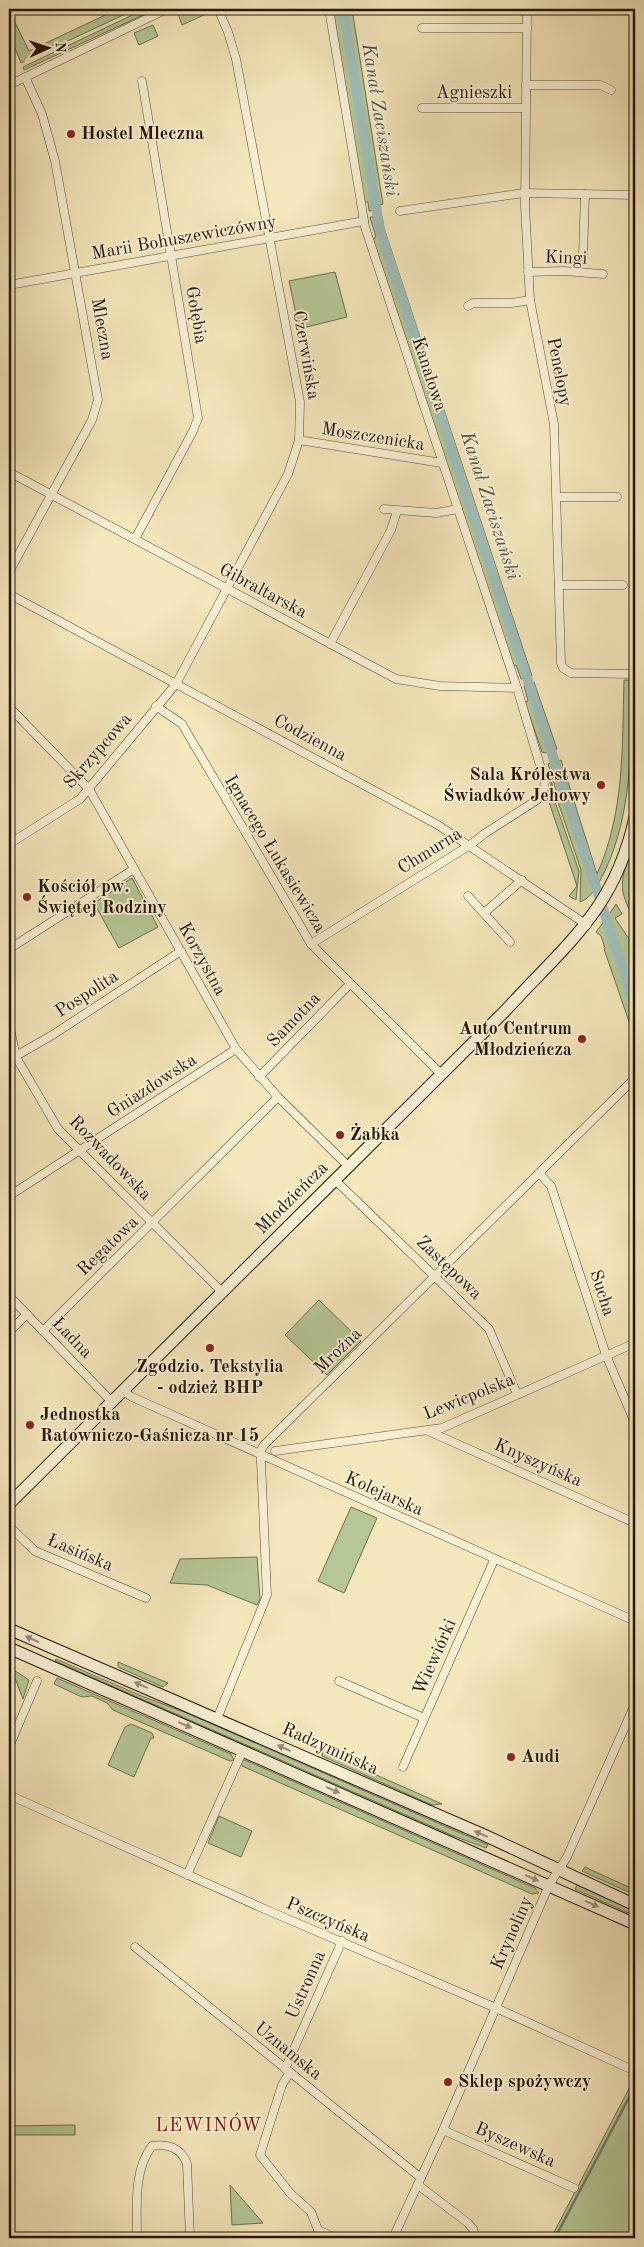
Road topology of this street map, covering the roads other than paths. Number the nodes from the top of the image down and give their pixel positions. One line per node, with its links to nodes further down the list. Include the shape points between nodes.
1 (167, 9): 7 (street)
2 (218, 9): 19 (street, Czerwińska, via 236,59)
3 (329, 9): 18 (street, Kanałowa)
4 (527, 9): 6 (street, Penelopy)
5 (422, 28): 6 (street)
6 (527, 28): 10 (street, Penelopy)
7 (25, 77): 9 (street); 22 (street, Mleczna, via 48,132)
8 (142, 81): 20 (street, Gołębia)
9 (9, 85)
10 (526, 85): 11 (street, via 600,85); 13 (street, Penelopy)
11 (611, 90)
12 (422, 108): 13 (street, Agnieszki)
13 (525, 108): 14 (street, Penelopy)
14 (524, 193): 15 (street); 17 (street); 23 (street, Penelopy)
15 (585, 194): 16 (street); 21 (street, Kingi)
16 (635, 195)
17 (400, 211)
18 (364, 222): 19 (street, Marii Bohuszewiczówny); 29 (street, Kanałowa)
19 (271, 239): 20 (street, Marii Bohuszewiczówny); 28 (street, Czerwińska, via 300,402)
20 (170, 256): 22 (street, Marii Bohuszewiczówny); 37 (street, Gołębia, via 198,418)
21 (583, 256)
22 (76, 272): 25 (street, Marii Bohuszewiczówny); 31 (street, Mleczna, via 98,400 92,420)
23 (528, 272): 24 (street, Kingi); 26 (street, Penelopy)
24 (603, 274)
25 (9, 285)
26 (530, 300): 27 (street, via 473,302); 32 (street, Penelopy, via 552,410)
27 (468, 306)
28 (299, 440): 29 (street, Moszczenicka); 41 (street, Czerwińska, via 288,474)
29 (442, 463): 35 (street, Kanałowa)
30 (9, 472): 31 (street, Gibraltarska)
31 (51, 495): 37 (street, Gibraltarska); 38 (street, Mleczna)
32 (557, 496): 33 (street); 39 (street, Penelopy)
33 (617, 497)
34 (384, 509): 36 (street)
35 (458, 509): 36 (street, via 436,513); 46 (street, Kanałowa)
36 (397, 511): 43 (street, via 391,530)
37 (135, 539): 41 (street, Gibraltarska)
38 (9, 572)
39 (559, 585): 40 (street); 44 (street, Penelopy, via 560,659 563,668 576,673)
40 (623, 586)
41 (227, 588): 43 (street, Gibraltarska); 45 (street, Czerwińska)
42 (9, 594): 45 (street, Codzienna)
43 (330, 644): 46 (street, Gibraltarska, via 380,672 413,683)
44 (635, 674)
45 (176, 684): 47 (street, Skrzypcowa); 53 (street, Codzienna)
46 (516, 688): 49 (street, Kanałowa)
47 (156, 706): 50 (street, Skrzypcowa); 60 (street, Ignacego Łukasiewicza, via 182,724)
48 (9, 708): 50 (street, Korzystna)
49 (542, 770): 53 (street, Chmurna, via 545,788 540,798)
50 (89, 789): 52 (street, Skrzypcowa, via 80,799); 54 (street, Korzystna)
51 (635, 817): 58 (main road, Młodzieńcza, via 622,863)
52 (9, 844)
53 (470, 845): 55 (street, Codzienna); 60 (street, Chmurna)
54 (134, 869): 61 (street); 62 (street, Korzystna)
55 (522, 880): 57 (street); 58 (street, Codzienna)
56 (468, 896): 57 (street)
57 (484, 913): 59 (street)
58 (587, 925): 67 (main road, Młodzieńcza)
59 (510, 942)
60 (311, 944): 63 (street, Ignacego Łukasiewicza)
61 (9, 949)
62 (181, 952): 65 (street, Korzystna); 66 (street, Pospolita)
63 (350, 984): 67 (street, Ignacego Łukasiewicza); 68 (street, Samotna)
64 (9, 1024): 66 (street, Rozwadowska)
65 (236, 1049): 68 (street, Korzystna); 71 (street, Gniazdowska)
66 (12, 1058): 71 (street, Rozwadowska, via 58,1130)
67 (441, 1074): 72 (main road, Młodzieńcza)
68 (259, 1077): 70 (street, Korzystna)
69 (635, 1078): 73 (street, Mroźna)
70 (278, 1097): 72 (street, Korzystna); 76 (street, Regatowa)
71 (82, 1151): 75 (street, Gniazdowska); 76 (street, Rozwadowska)
72 (348, 1166): 74 (main road, Młodzieńcza)
73 (539, 1173): 77 (street, Mroźna); 84 (street, Sucha, via 551,1186)
74 (335, 1180): 77 (street, Zastępowa); 78 (main road, Młodzieńcza)
75 (9, 1196)
76 (153, 1223): 78 (street, Rozwadowska); 81 (street, Regatowa)
77 (436, 1276): 86 (street, Zastępowa, via 489,1329); 91 (street, Mroźna, via 264,1445)
78 (222, 1292): 85 (main road, Młodzieńcza)
79 (9, 1296): 80 (street, Ładna)
80 (27, 1314): 81 (street, Ładna); 82 (street)
81 (43, 1331): 87 (street, Ładna)
82 (9, 1332)
83 (635, 1343): 84 (street, Lewicpolska)
84 (606, 1355): 86 (street, Lewicpolska); 88 (street, Sucha)
85 (123, 1391): 87 (main road, Młodzieńcza); 91 (street, Kolejarska, via 132,1398)
86 (517, 1394): 89 (street, Lewicpolska, via 442,1428)
87 (112, 1402): 92 (main road, Młodzieńcza)
88 (635, 1423)
89 (428, 1431): 90 (street, Lewicpolska); 95 (street, Knyszyńska)
90 (275, 1451)
91 (261, 1455): 97 (street, Kolejarska); 106 (street, via 268,1595)
92 (21, 1494): 93 (main road, Młodzieńcza); 94 (main road, Młodzieńcza)
93 (9, 1504)
94 (9, 1513)
95 (635, 1523)
96 (9, 1526): 98 (street, Łasińska, via 36,1551)
97 (494, 1560): 99 (street, Kolejarska); 105 (street, Wiewiórki)
98 (146, 1598)
99 (635, 1621)
100 (9, 1628): 106 (main road, Radzymińska, one-way to 100)
101 (9, 1648): 108 (main road, Radzymińska, one-way to 108)
102 (37, 1681): 107 (street)
103 (339, 1681): 105 (street)
104 (635, 1704): 111 (street, Krynoliny)
105 (424, 1718): 109 (street, Wiewiórki)
106 (218, 1719): 111 (main road, Radzymińska, one-way to 106)
107 (9, 1747)
108 (242, 1750): 112 (street); 113 (main road, Radzymińska, one-way to 113)
109 (403, 1768)
110 (9, 1795): 112 (street, Pszczyńska)
111 (560, 1870): 113 (street, Krynoliny); 114 (main road, Radzymińska)
112 (187, 1875): 116 (street, Pszczyńska)
113 (549, 1885): 115 (main road, Radzymińska, one-way to 115); 118 (street, Krynoliny)
114 (635, 1905)
115 (635, 1924)
116 (342, 1941): 118 (street, Pszczyńska); 119 (street, Ustronna)
117 (136, 1947): 119 (street, Uznamska)
118 (496, 2008): 120 (street, Pszczyńska); 121 (street, Krynoliny)
119 (288, 2070): 122 (street, Uznamska); 124 (street, Ustronna, via 260,2155 290,2193 311,2212)
120 (635, 2072)
121 (443, 2130): 122 (street, Krynoliny); 123 (street, Byszewska)
122 (420, 2181): 125 (street, Uznamska, via 468,2223); 130 (street, Krynoliny)
123 (574, 2188)
124 (318, 2230): 128 (street); 129 (street)
125 (475, 2237)
126 (137, 2238): 127 (street, via 137,2194 144,2160 152,2146 167,2145 184,2156 187,2164)
127 (190, 2238)
128 (314, 2238)
129 (336, 2238)
130 (393, 2238)

